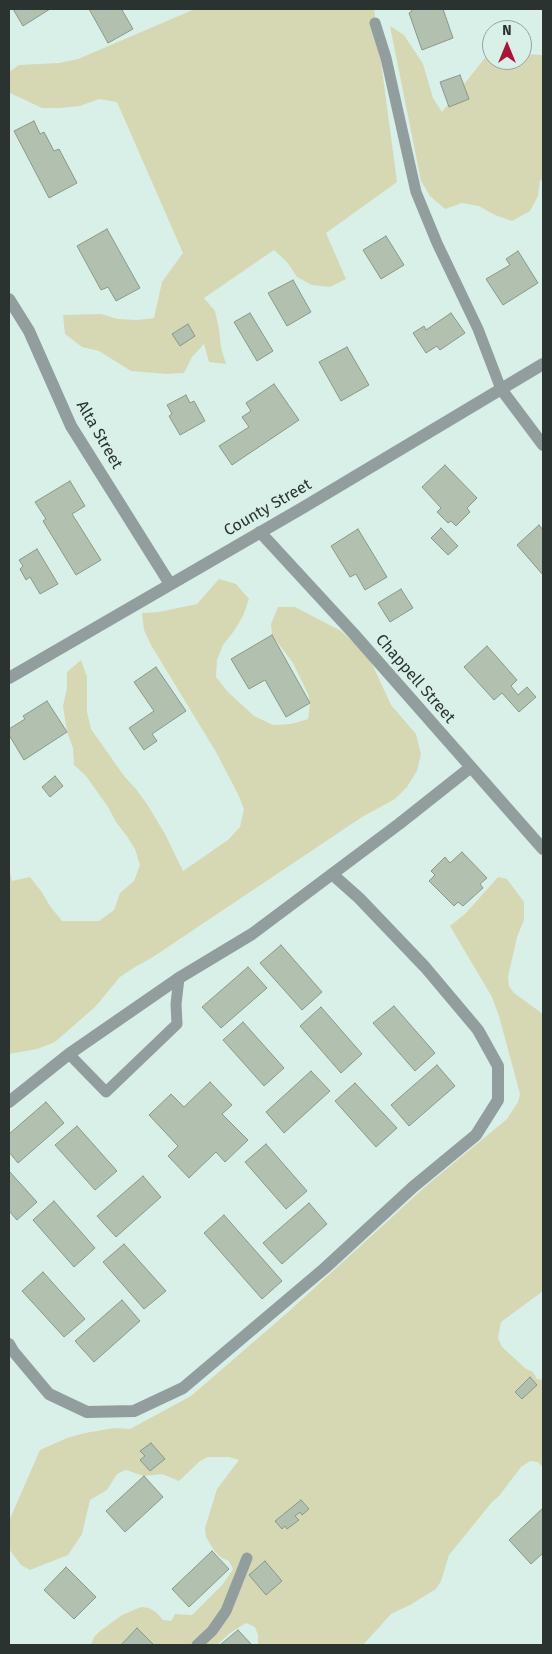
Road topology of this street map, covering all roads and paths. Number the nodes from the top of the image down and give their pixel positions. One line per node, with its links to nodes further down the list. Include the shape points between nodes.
1 (375, 23): 4 (lane, via 416,192)
2 (9, 299): 7 (street, Alta Street, via 29,331 72,426)
3 (543, 364): 4 (street, County Street)
4 (501, 389): 5 (street); 6 (street, County Street)
5 (543, 445)
6 (260, 532): 7 (street, County Street); 9 (street, Chappell Street)
7 (170, 584): 8 (street, County Street)
8 (9, 678)
9 (471, 767): 10 (street, Chappell Street); 11 (street)
10 (543, 849)
11 (332, 874): 12 (street, via 252,934); 15 (street, via 424,967 478,1030 498,1066 498,1100 476,1135 183,1388 142,1407 87,1412 49,1394)
12 (179, 978): 13 (street); 13 (lane, via 178,1024 106,1092)
13 (69, 1054): 14 (street)
14 (9, 1102)
15 (9, 1344)
16 (247, 1558): 17 (lane, via 226,1611)
17 (197, 1645)

